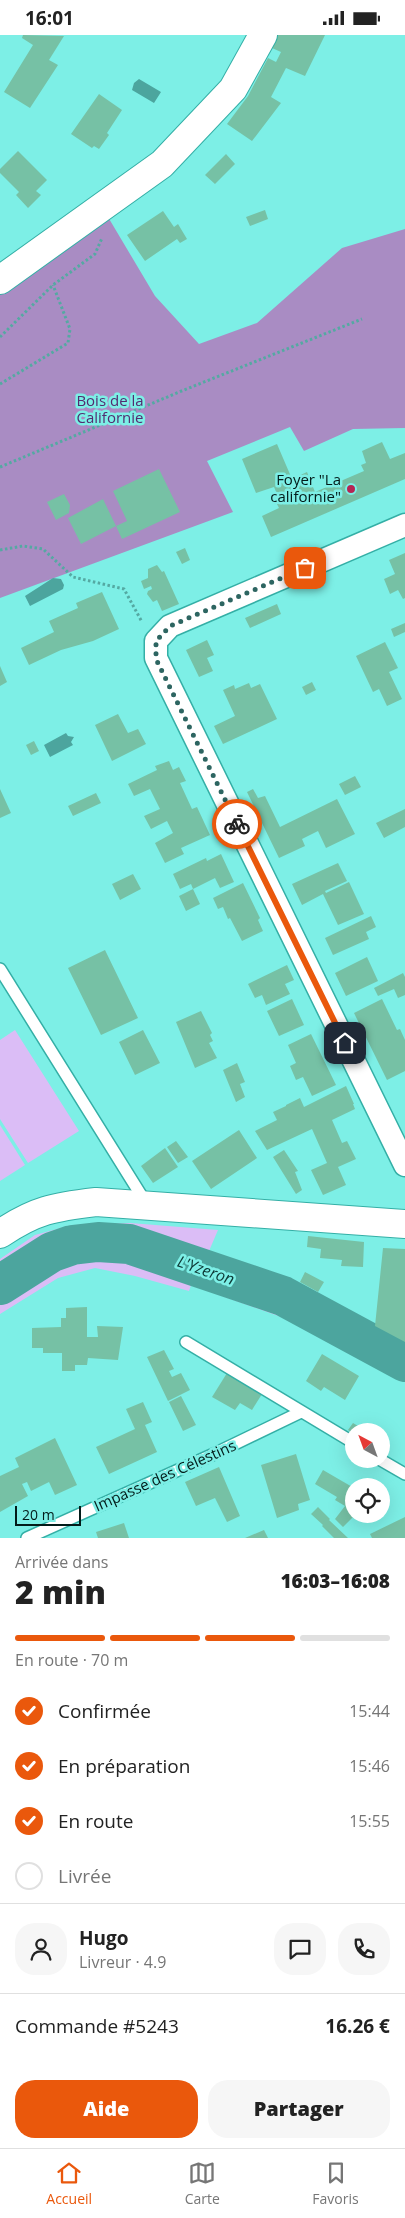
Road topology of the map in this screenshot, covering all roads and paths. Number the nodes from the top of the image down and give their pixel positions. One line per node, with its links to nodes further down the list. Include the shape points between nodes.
1 (263, 35): 2 (main road, via 233,89 162,164)
2 (94, 215): 3 (main road); 4 (path, via 105,231 95,253)
3 (0, 281)
4 (53, 285): 6 (path); 7 (path, via 70,329 68,343)
5 (362, 319): 8 (path)
6 (0, 337)
7 (0, 384)
8 (0, 467)
9 (405, 525): 13 (street, via 170,626 156,641 156,659)
10 (0, 550): 11 (path, via 23,546 43,549 73,577 124,589)
11 (132, 605)
12 (0, 969): 14 (lane)
13 (405, 1165)
14 (147, 1205): 15 (main road); 16 (main road, via 96,1202 55,1206 22,1219)
15 (405, 1223)
16 (0, 1234)
17 (186, 1342): 18 (lane)
18 (301, 1412): 19 (lane); 22 (lane, Impasse des Célestins)
19 (345, 1438)
20 (390, 1465): 21 (lane)
21 (405, 1474)
22 (27, 1538)

